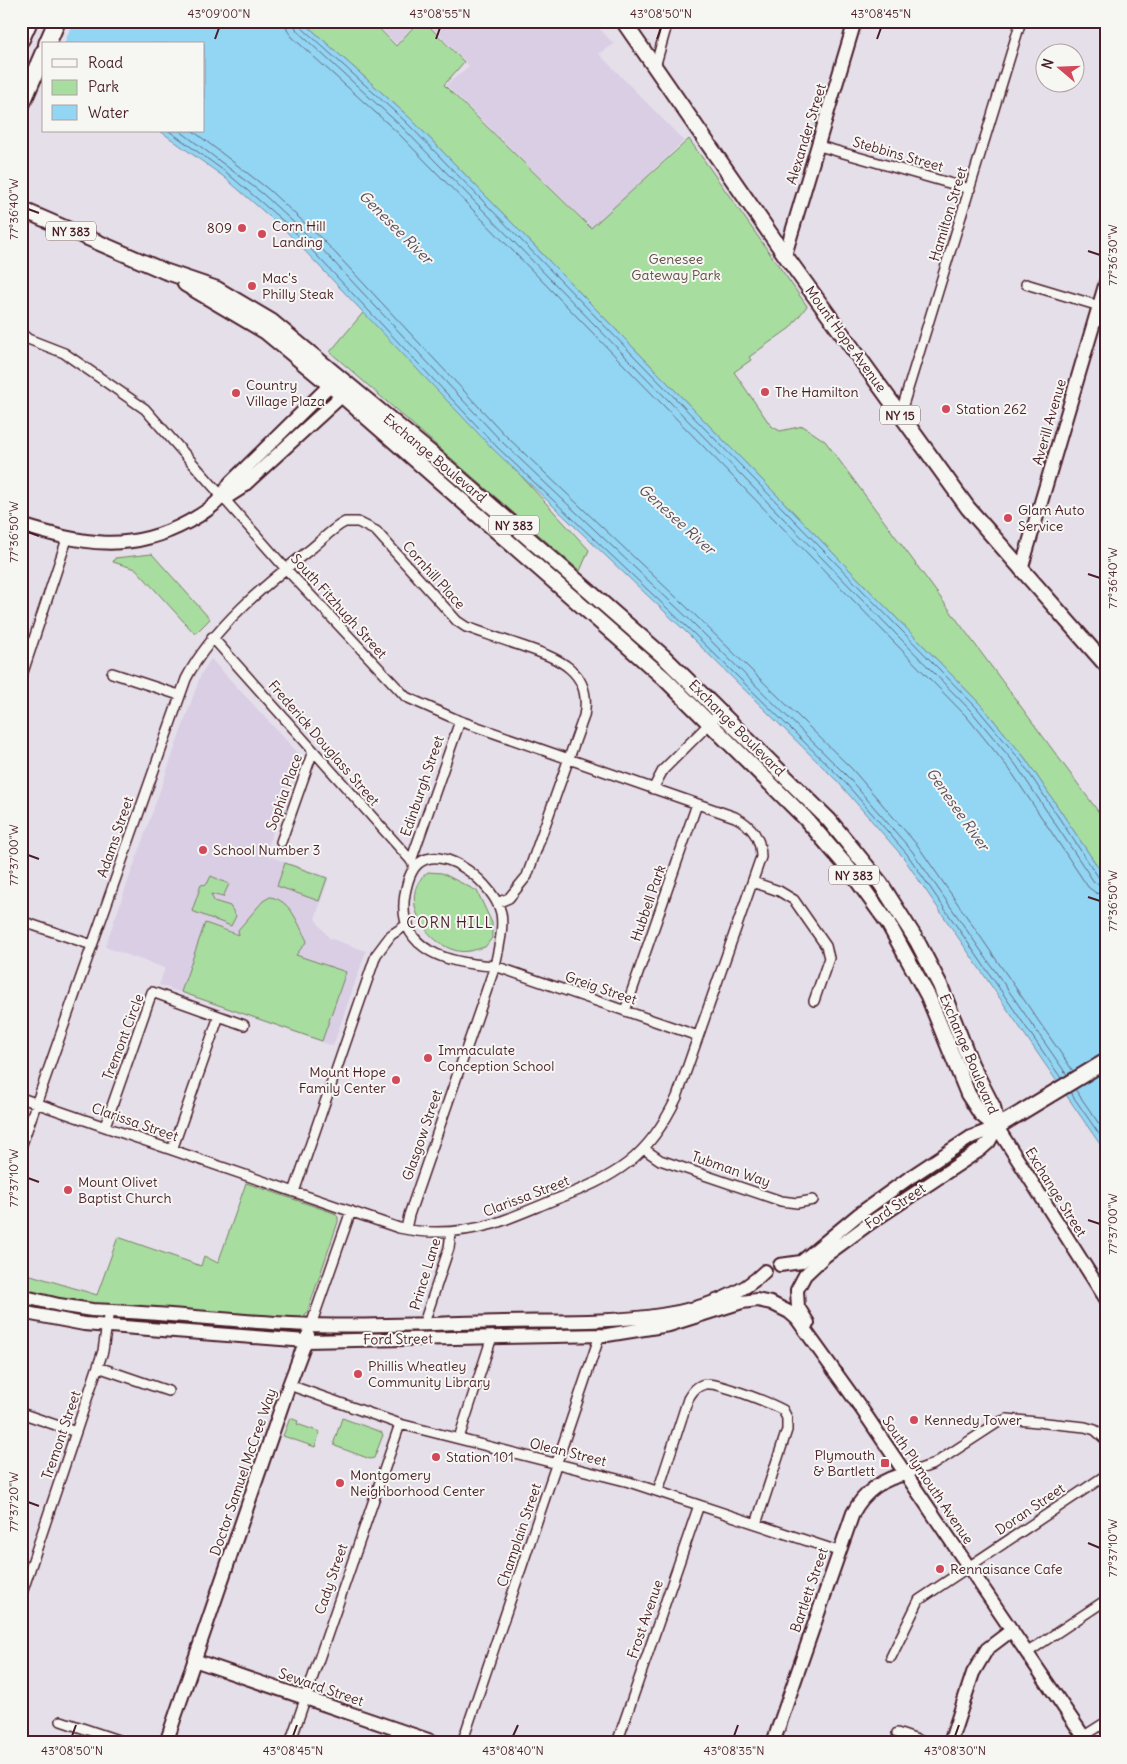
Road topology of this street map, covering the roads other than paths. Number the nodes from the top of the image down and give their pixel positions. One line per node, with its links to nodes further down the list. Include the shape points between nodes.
1 (29, 21): 7 (highway)
2 (57, 21): 8 (highway)
3 (623, 21): 10 (main road, Mount Hope Avenue / NY 15)
4 (668, 21): 10 (street)
5 (855, 21): 12 (main road, Alexander Street)
6 (1021, 21): 13 (street, Hamilton Street)
7 (21, 39)
8 (48, 42)
9 (42, 57): 11 (highway)
10 (655, 67): 16 (main road, Mount Hope Avenue / NY 15)
11 (21, 105)
12 (819, 146): 13 (street, Stebbins Street); 16 (main road, Alexander Street)
13 (970, 189): 23 (street, Hamilton Street)
14 (25, 211): 15 (street); 21 (main road, Exchange Boulevard / NY 383, via 164,271 207,285 246,305 286,332)
15 (21, 234)
16 (785, 255): 23 (main road, Mount Hope Avenue / NY 15)
17 (1106, 282): 19 (main road, Averill Avenue)
18 (1026, 284): 19 (street)
19 (1102, 307): 28 (main road, Averill Avenue)
20 (21, 333): 24 (street, South Fitzhugh Street, via 64,353 145,409)
21 (335, 381): 22 (main road, Exchange Boulevard / NY 383); 24 (main road, via 233,479)
22 (347, 391): 24 (main road, via 241,488); 34 (main road, Exchange Boulevard / NY 383, via 651,645); 36 (main road, Exchange Boulevard / NY 383)
23 (900, 415): 28 (main road, Mount Hope Avenue / NY 15, via 968,508)
24 (222, 497): 26 (main road, via 190,521 146,540 104,542); 27 (street, South Fitzhugh Street)
25 (21, 525): 26 (main road)
26 (67, 539): 32 (street)
27 (286, 568): 29 (street, Adams Street); 35 (street, South Fitzhugh Street, via 406,697); 38 (street, Cornhill Place, via 339,525 352,521 370,528 457,621 558,660 574,672 585,693 586,705)
28 (1021, 570): 30 (main road, Mount Hope Avenue / NY 15)
29 (212, 637): 33 (street, Adams Street, via 194,663); 37 (street, Frederick Douglass Street)
30 (1106, 665)
31 (112, 673): 33 (street)
32 (21, 678)
33 (179, 694): 47 (street, Adams Street)
34 (721, 712): 36 (street); 58 (main road, Exchange Boulevard / NY 383, via 829,820 891,898 940,985)
35 (460, 720): 38 (street, South Fitzhugh Street); 42 (street, Edinburgh Street)
36 (710, 723): 39 (street, via 663,770); 58 (main road, Exchange Boulevard / NY 383, via 828,843 864,889 913,966 975,1106)
37 (313, 751): 41 (street, Sophia Place); 42 (street, Frederick Douglass Street)
38 (568, 759): 39 (street, South Fitzhugh Street); 44 (street, via 527,876 509,898)
39 (653, 789): 40 (street, South Fitzhugh Street)
40 (697, 804): 43 (street, Clarissa Street, via 735,817 754,833 760,844 761,856); 50 (street, Hubbell Park)
41 (280, 842)
42 (413, 864): 44 (street, via 436,858 453,862 479,879); 46 (street, via 405,897)
43 (753, 882): 49 (street, via 791,897 826,946 829,958); 53 (street, Clarissa Street)
44 (497, 903): 48 (street, via 502,929)
45 (21, 921): 47 (street)
46 (408, 924): 48 (street, via 418,941 439,957 465,964); 62 (street, via 391,935 376,955)
47 (92, 945): 56 (street, Adams Street)
48 (495, 966): 50 (street, Greig Street); 65 (street, Glasgow Street)
49 (814, 1001)
50 (625, 1010): 53 (street, Greig Street)
51 (219, 1016): 52 (street, Tremont Circle); 57 (street, Tremont Circle, via 152,992); 61 (street)
52 (244, 1025)
53 (698, 1036): 60 (street, Clarissa Street, via 672,1106)
54 (1106, 1061): 58 (main road, Ford Street)
55 (21, 1098): 56 (street, Clarissa Street)
56 (37, 1103): 57 (street, Clarissa Street); 59 (street, Adams Street)
57 (105, 1126): 61 (street, Clarissa Street)
58 (998, 1127): 67 (main road, Ford Street, via 975,1135 875,1202 803,1260); 69 (main road, Ford Street, via 980,1150 819,1261 805,1275); 71 (main road, Exchange Street)
59 (21, 1147)
60 (644, 1149): 63 (street, Tubman Way, via 660,1160 781,1201); 66 (street, Clarissa Street, via 600,1183 500,1222)
61 (172, 1150): 62 (street, Clarissa Street)
62 (294, 1192): 64 (street, Clarissa Street)
63 (813, 1200)
64 (351, 1211): 65 (street, Clarissa Street); 76 (street, Doctor Samuel McCree Way)
65 (406, 1229): 66 (street, Clarissa Street)
66 (451, 1232): 75 (street, Prince Lane, via 450,1248)
67 (780, 1265): 68 (main road); 69 (main road, via 794,1272 798,1281)
68 (765, 1271): 72 (main road, via 760,1277 759,1288 762,1296); 75 (main road, Ford Street, via 741,1291 656,1316)
69 (797, 1291): 72 (main road, via 787,1302); 84 (main road, South Plymouth Avenue, via 800,1310)
70 (21, 1296): 73 (main road, Ford Street, via 59,1305)
71 (1106, 1299)
72 (772, 1304): 78 (main road, Ford Street, via 758,1300 742,1302 662,1326); 84 (main road, South Plymouth Avenue, via 797,1320)
73 (109, 1310): 76 (main road, Ford Street); 77 (street, Tremont Street)
74 (21, 1312): 77 (main road, Ford Street)
75 (424, 1324): 76 (main road, Ford Street)
76 (312, 1325): 80 (main road, Doctor Samuel McCree Way)
77 (108, 1326): 80 (main road, Ford Street); 81 (street, Tremont Street)
78 (600, 1335): 79 (main road, Ford Street); 90 (street, Champlain Street)
79 (492, 1338): 80 (main road, Ford Street); 88 (street)
80 (306, 1341): 82 (main road, Doctor Samuel McCree Way)
81 (98, 1367): 83 (street); 87 (street, Tremont Street)
82 (289, 1385): 86 (street, Olean Street); 103 (main road, Doctor Samuel McCree Way)
83 (168, 1391)
84 (861, 1408): 91 (main road, South Plymouth Avenue)
85 (21, 1413): 87 (street)
86 (400, 1424): 88 (street, Olean Street); 104 (street, Cady Street)
87 (76, 1432): 98 (street, Tremont Street)
88 (459, 1438): 90 (street, Olean Street)
89 (1106, 1440): 91 (street, via 1085,1426 1006,1419 934,1464)
90 (558, 1464): 93 (street, Olean Street); 113 (street, Champlain Street)
91 (906, 1474): 96 (main road, Bartlett Street, via 883,1482 862,1498); 97 (main road, South Plymouth Avenue)
92 (1106, 1475): 97 (street, Doran Street)
93 (658, 1491): 94 (street, Olean Street); 95 (street, via 688,1399 695,1389 706,1384 744,1394 783,1410 787,1418 787,1430)
94 (699, 1505): 95 (street, Olean Street); 114 (street, Frost Avenue)
95 (756, 1524): 96 (street, Olean Street)
96 (838, 1552): 115 (main road, Bartlett Street)
97 (969, 1566): 100 (main road, South Plymouth Avenue); 102 (street, Doran Street, via 916,1603)
98 (21, 1596)
99 (1106, 1600): 101 (street)
100 (1012, 1630): 101 (main road, South Plymouth Avenue); 117 (main road, via 987,1649 973,1673)
101 (1028, 1652): 108 (main road, South Plymouth Avenue)
102 (891, 1657)
103 (194, 1660): 104 (main road, Seward Street); 110 (main road, Doctor Samuel McCree Way)
104 (305, 1698): 111 (street, Cady Street); 112 (main road, Seward Street)
105 (61, 1721): 109 (street)
106 (1106, 1722): 108 (street)
107 (897, 1734): 116 (street)
108 (1086, 1739)
109 (128, 1743)
110 (166, 1743)
111 (290, 1743)
112 (437, 1743)
113 (462, 1743)
114 (617, 1743)
115 (773, 1743)
116 (926, 1743)
117 (950, 1743)

